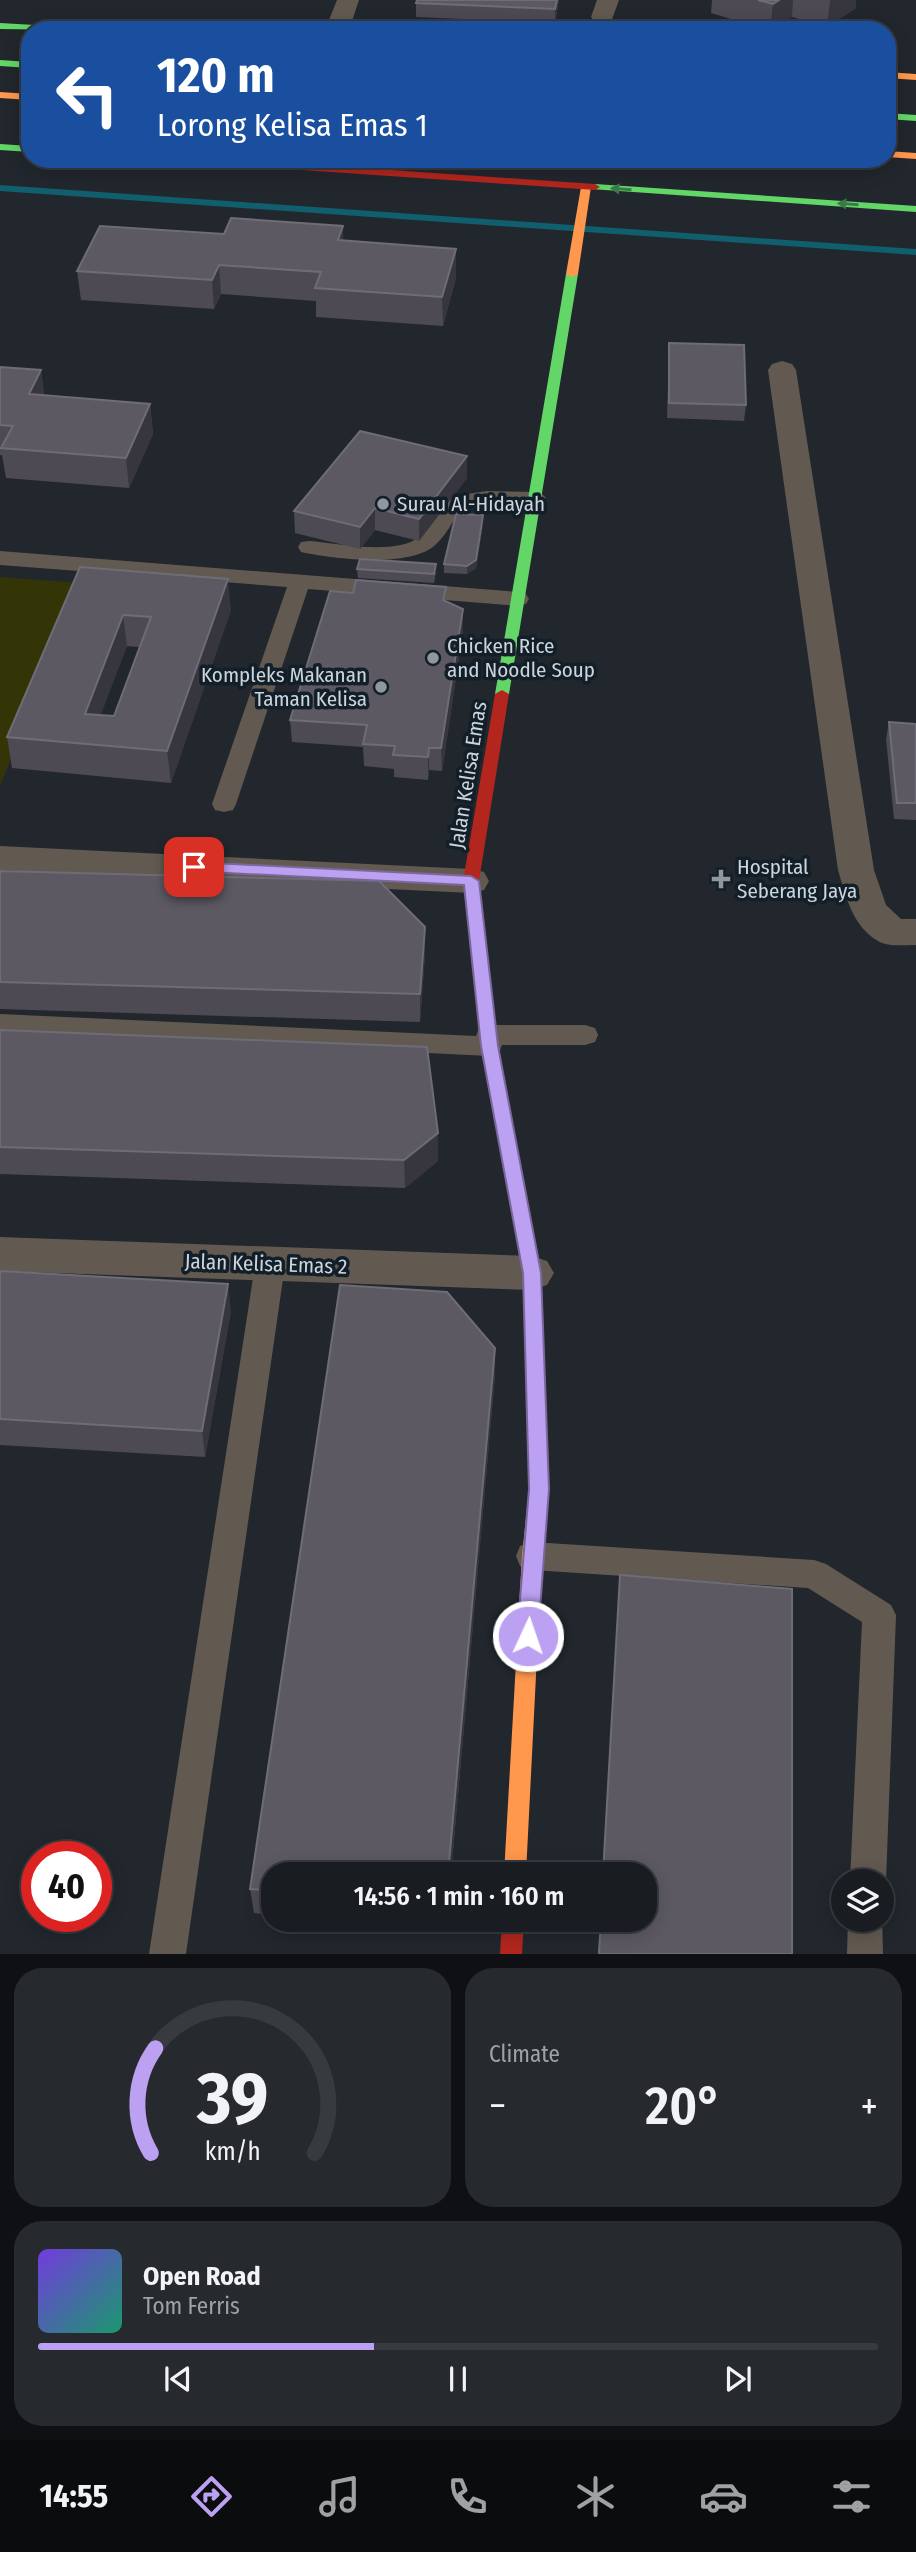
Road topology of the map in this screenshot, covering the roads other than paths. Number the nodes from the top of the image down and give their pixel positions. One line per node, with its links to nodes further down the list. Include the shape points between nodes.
1 (348, 0): 2 (street)
2 (340, 21)
3 (0, 26): 4 (main road)
4 (21, 27)
5 (0, 63): 6 (main road)
6 (21, 64)
7 (896, 76): 8 (main road)
8 (916, 77)
9 (0, 95): 10 (main road)
10 (21, 96)
11 (896, 117): 12 (main road)
12 (916, 118)
13 (0, 147): 14 (main road)
14 (21, 148)
15 (896, 155): 16 (main road)
16 (916, 156)
17 (313, 168): 18 (main road)
18 (586, 187): 19 (main road, one-way to 18); 21 (main road, Jalan Kelisa Emas)
19 (916, 209)
20 (782, 370): 29 (street, via 856,870 869,910 891,932)
21 (535, 498): 22 (lane, via 456,501 426,543 411,551); 25 (main road, Jalan Kelisa Emas)
22 (309, 547)
23 (0, 558): 24 (lane)
24 (299, 583): 25 (lane); 26 (lane)
25 (518, 599): 28 (main road, Jalan Kelisa Emas)
26 (224, 804)
27 (0, 858): 28 (street)
28 (471, 881): 32 (main road, Jalan Kelisa Emas)
29 (916, 932)
30 (0, 1023): 32 (lane)
31 (585, 1035): 32 (lane)
32 (489, 1041): 35 (main road, Jalan Kelisa Emas)
33 (0, 1254): 34 (street, Jalan Kelisa Emas 2)
34 (270, 1265): 35 (street, Jalan Kelisa Emas 2); 41 (lane)
35 (532, 1273): 36 (main road, Jalan Kelisa Emas, via 539,1489)
36 (532, 1556): 37 (main road, Jalan Kelisa Emas); 38 (lane, via 814,1574 879,1615)
37 (516, 1862)
38 (868, 1869)
39 (512, 1932): 42 (main road)
40 (866, 1932): 43 (lane)
41 (167, 1954)
42 (511, 1954)
43 (865, 1954)

